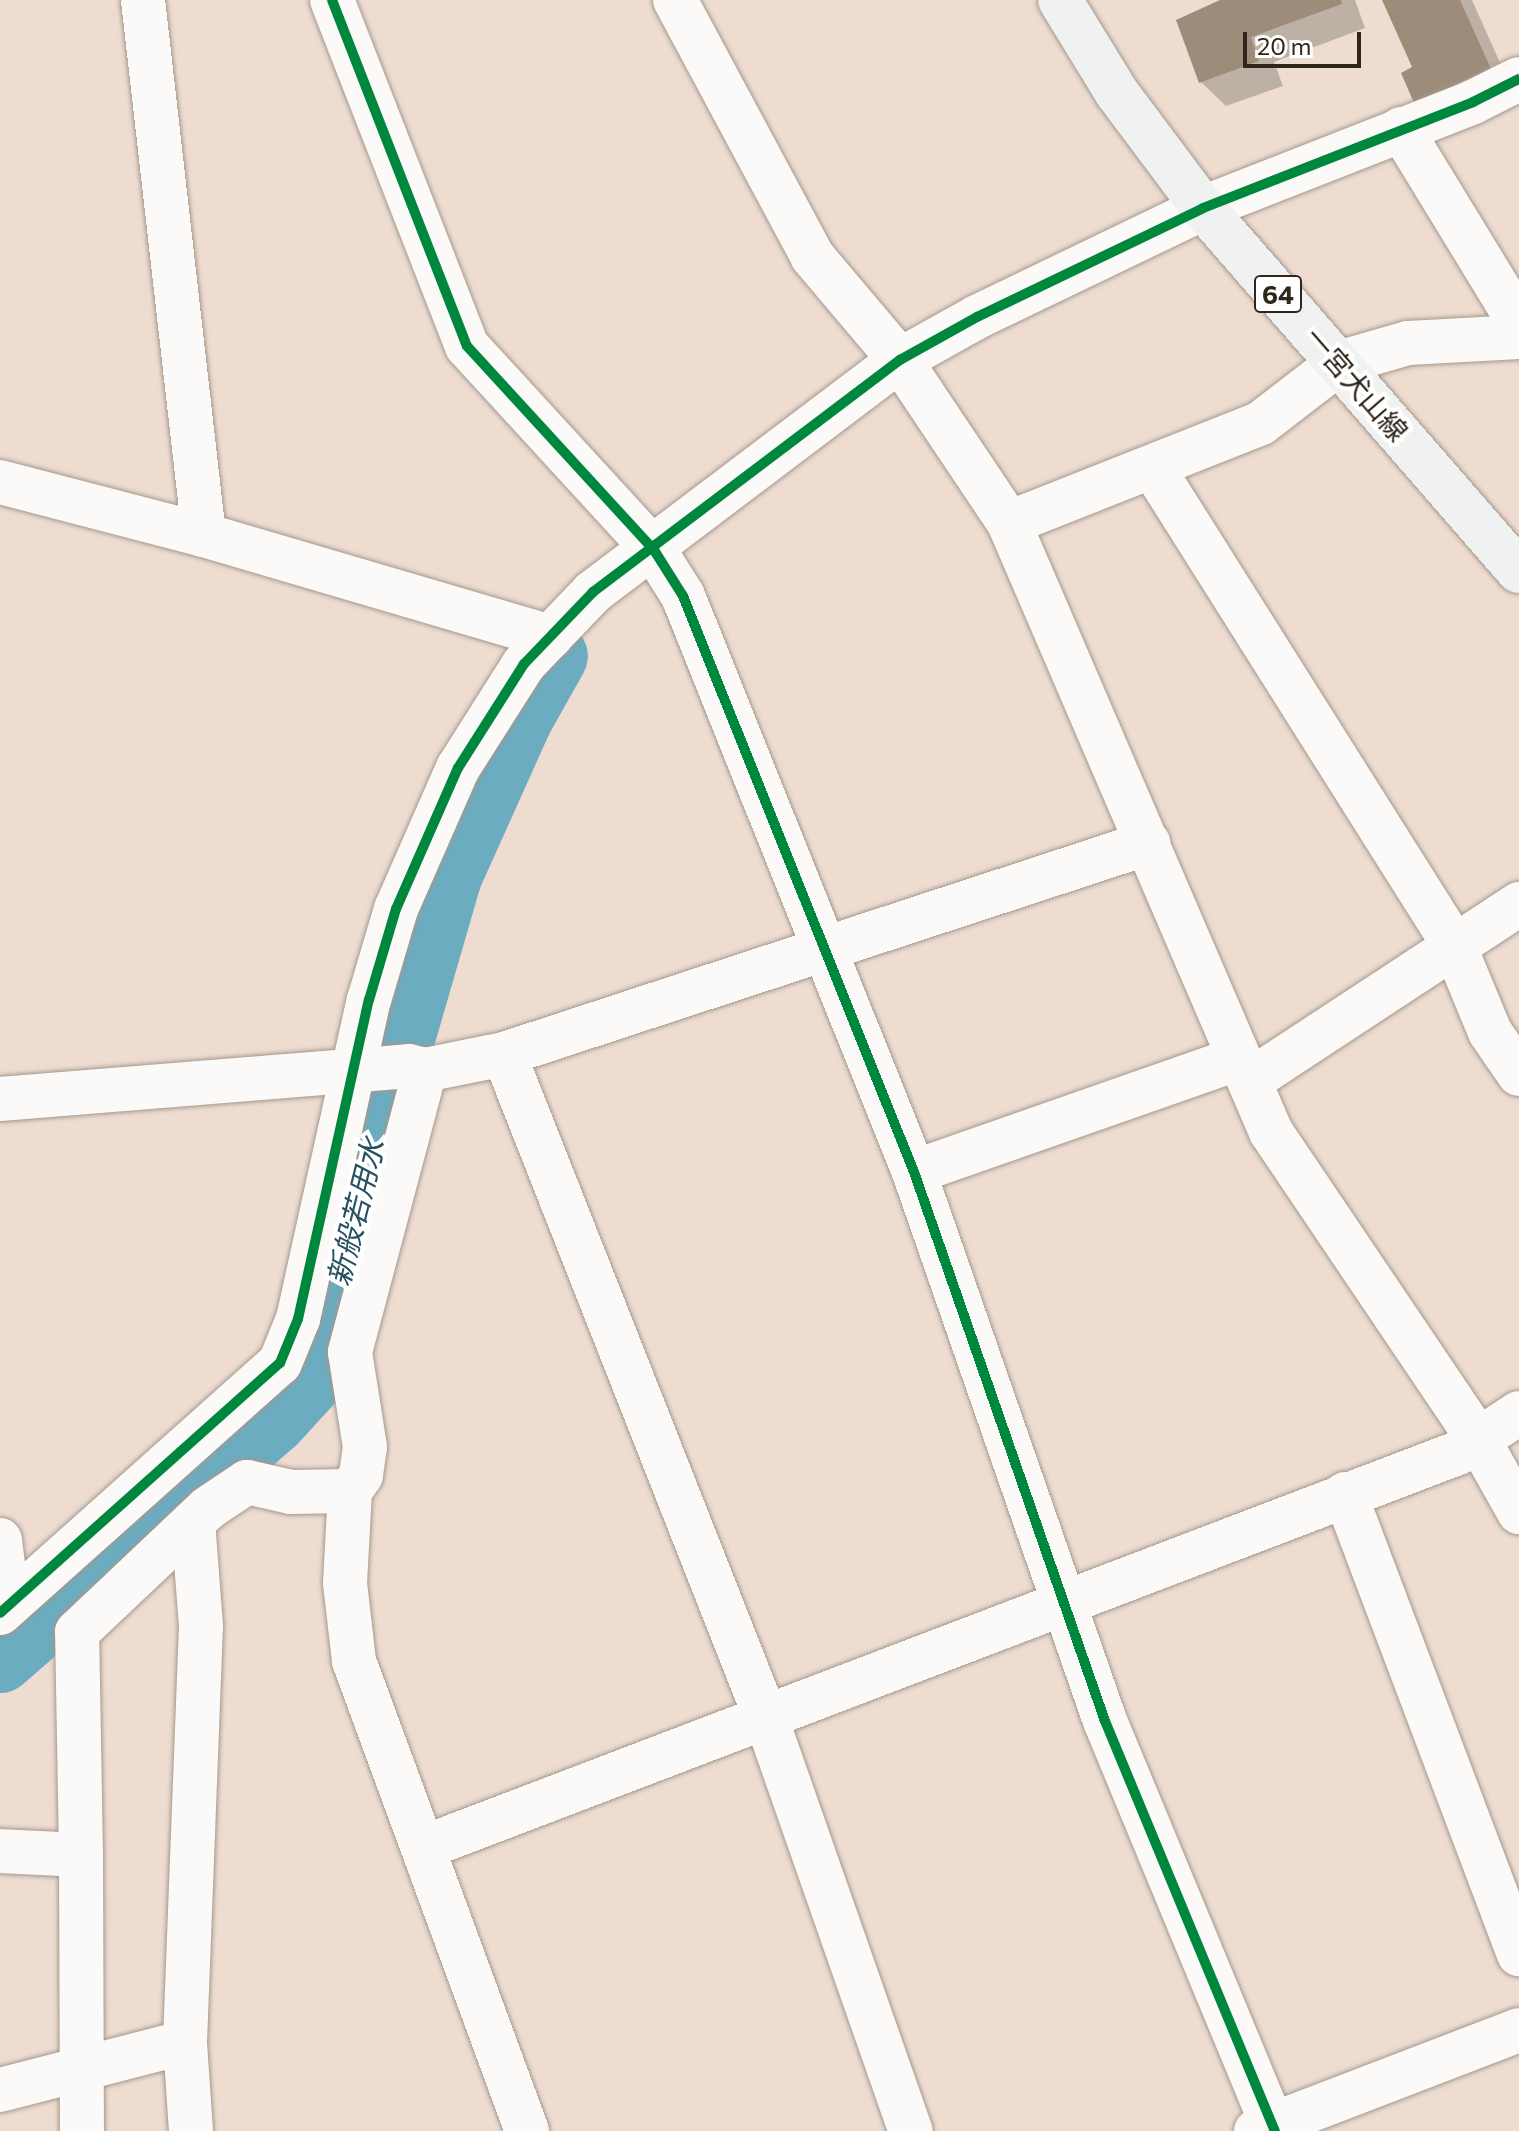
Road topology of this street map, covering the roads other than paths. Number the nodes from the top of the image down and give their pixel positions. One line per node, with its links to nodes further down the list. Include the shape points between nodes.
1 (143, 0): 15 (street)
2 (332, 0): 16 (street, via 467,346)
3 (675, 0): 10 (street, via 812,256)
4 (1060, 0): 7 (main road, 一宮犬山線 / 64, via 1117,93)
5 (1519, 79): 6 (street)
6 (1401, 129): 7 (street); 8 (street)
7 (1203, 208): 10 (street); 11 (main road, 一宮犬山線 / 64)
8 (1519, 322)
9 (1519, 337): 11 (street, via 1408,343)
10 (900, 360): 14 (street); 16 (street)
11 (1339, 363): 12 (street, via 1261,423); 17 (main road, 一宮犬山線 / 64)
12 (1153, 468): 14 (street); 21 (street)
13 (0, 482): 15 (street)
14 (1009, 523): 19 (street)
15 (204, 535): 18 (street)
16 (654, 550): 18 (street, via 593,592); 22 (street, via 683,596)
17 (1519, 571)
18 (550, 637): 26 (street, via 524,664 452,782 396,909)
19 (1148, 843): 22 (street); 25 (street)
20 (1519, 904): 21 (street)
21 (1454, 945): 25 (street); 27 (street, via 1490,1032)
22 (823, 948): 23 (street); 29 (street)
23 (504, 1054): 24 (street); 39 (street)
24 (417, 1068): 26 (street); 32 (street, via 350,1352 365,1447 361,1475)
25 (1244, 1069): 29 (street); 31 (street, via 1292,1166)
26 (355, 1070): 28 (street); 38 (street, via 298,1319 280,1363)
27 (1519, 1074)
28 (0, 1099)
29 (914, 1172): 37 (street)
30 (1519, 1413): 31 (street)
31 (1478, 1439): 33 (street, via 1458,1453); 34 (street)
32 (350, 1491): 35 (street, via 291,1492 247,1482); 40 (street, via 345,1583 354,1661)
33 (1345, 1494): 37 (street); 43 (street)
34 (1519, 1512)
35 (193, 1522): 42 (street, via 77,1632); 45 (street, via 201,1626)
36 (0, 1540): 38 (street)
37 (1062, 1604): 39 (street); 48 (street)
38 (4, 1609)
39 (766, 1718): 40 (street); 52 (street)
40 (425, 1847): 51 (street)
41 (0, 1851): 42 (street)
42 (81, 1855): 46 (street)
43 (1519, 1954)
44 (1519, 2030): 48 (street)
45 (185, 2042): 46 (street); 50 (street)
46 (81, 2072): 47 (street); 49 (street)
47 (0, 2090)
48 (1268, 2129)
49 (82, 2131)
50 (191, 2131)
51 (527, 2131)
52 (911, 2131)

